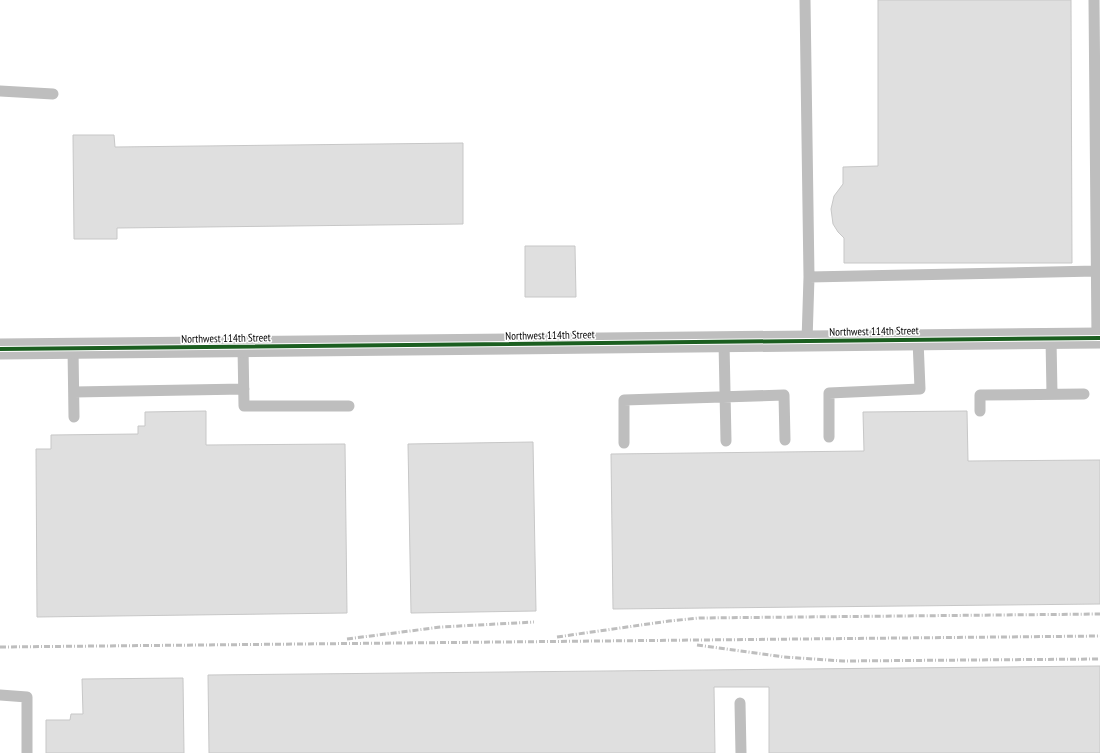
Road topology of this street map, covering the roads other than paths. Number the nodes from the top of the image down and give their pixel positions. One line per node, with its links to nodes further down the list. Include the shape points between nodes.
1 (805, 0): 6 (lane)
2 (1094, 0): 5 (lane)
3 (0, 90): 4 (lane)
4 (53, 94)
5 (1096, 271): 6 (lane); 8 (lane)
6 (809, 277): 10 (lane)
7 (1051, 338): 8 (street, Northwest 114th Street); 9 (street, Northwest 114th Street); 17 (lane)
8 (1098, 338)
9 (918, 340): 10 (street, Northwest 114th Street); 23 (lane, via 920,389 829,393)
10 (808, 341): 11 (street, Northwest 114th Street)
11 (724, 342): 12 (street, Northwest 114th Street); 19 (lane)
12 (243, 347): 13 (street, Northwest 114th Street); 15 (lane)
13 (73, 348): 14 (street, Northwest 114th Street); 16 (lane)
14 (0, 349)
15 (244, 389): 16 (lane); 20 (lane, via 244,406)
16 (74, 392): 22 (lane)
17 (1052, 394): 18 (lane); 21 (lane, via 980,395)
18 (1084, 394)
19 (725, 396): 24 (lane, via 784,395); 25 (lane); 26 (lane, via 624,400)
20 (349, 406)
21 (980, 411)
22 (74, 417)
23 (829, 437)
24 (785, 440)
25 (726, 441)
26 (624, 443)
27 (0, 695): 29 (lane, via 27,697)
28 (740, 703): 30 (lane)
29 (27, 753)
30 (741, 753)

